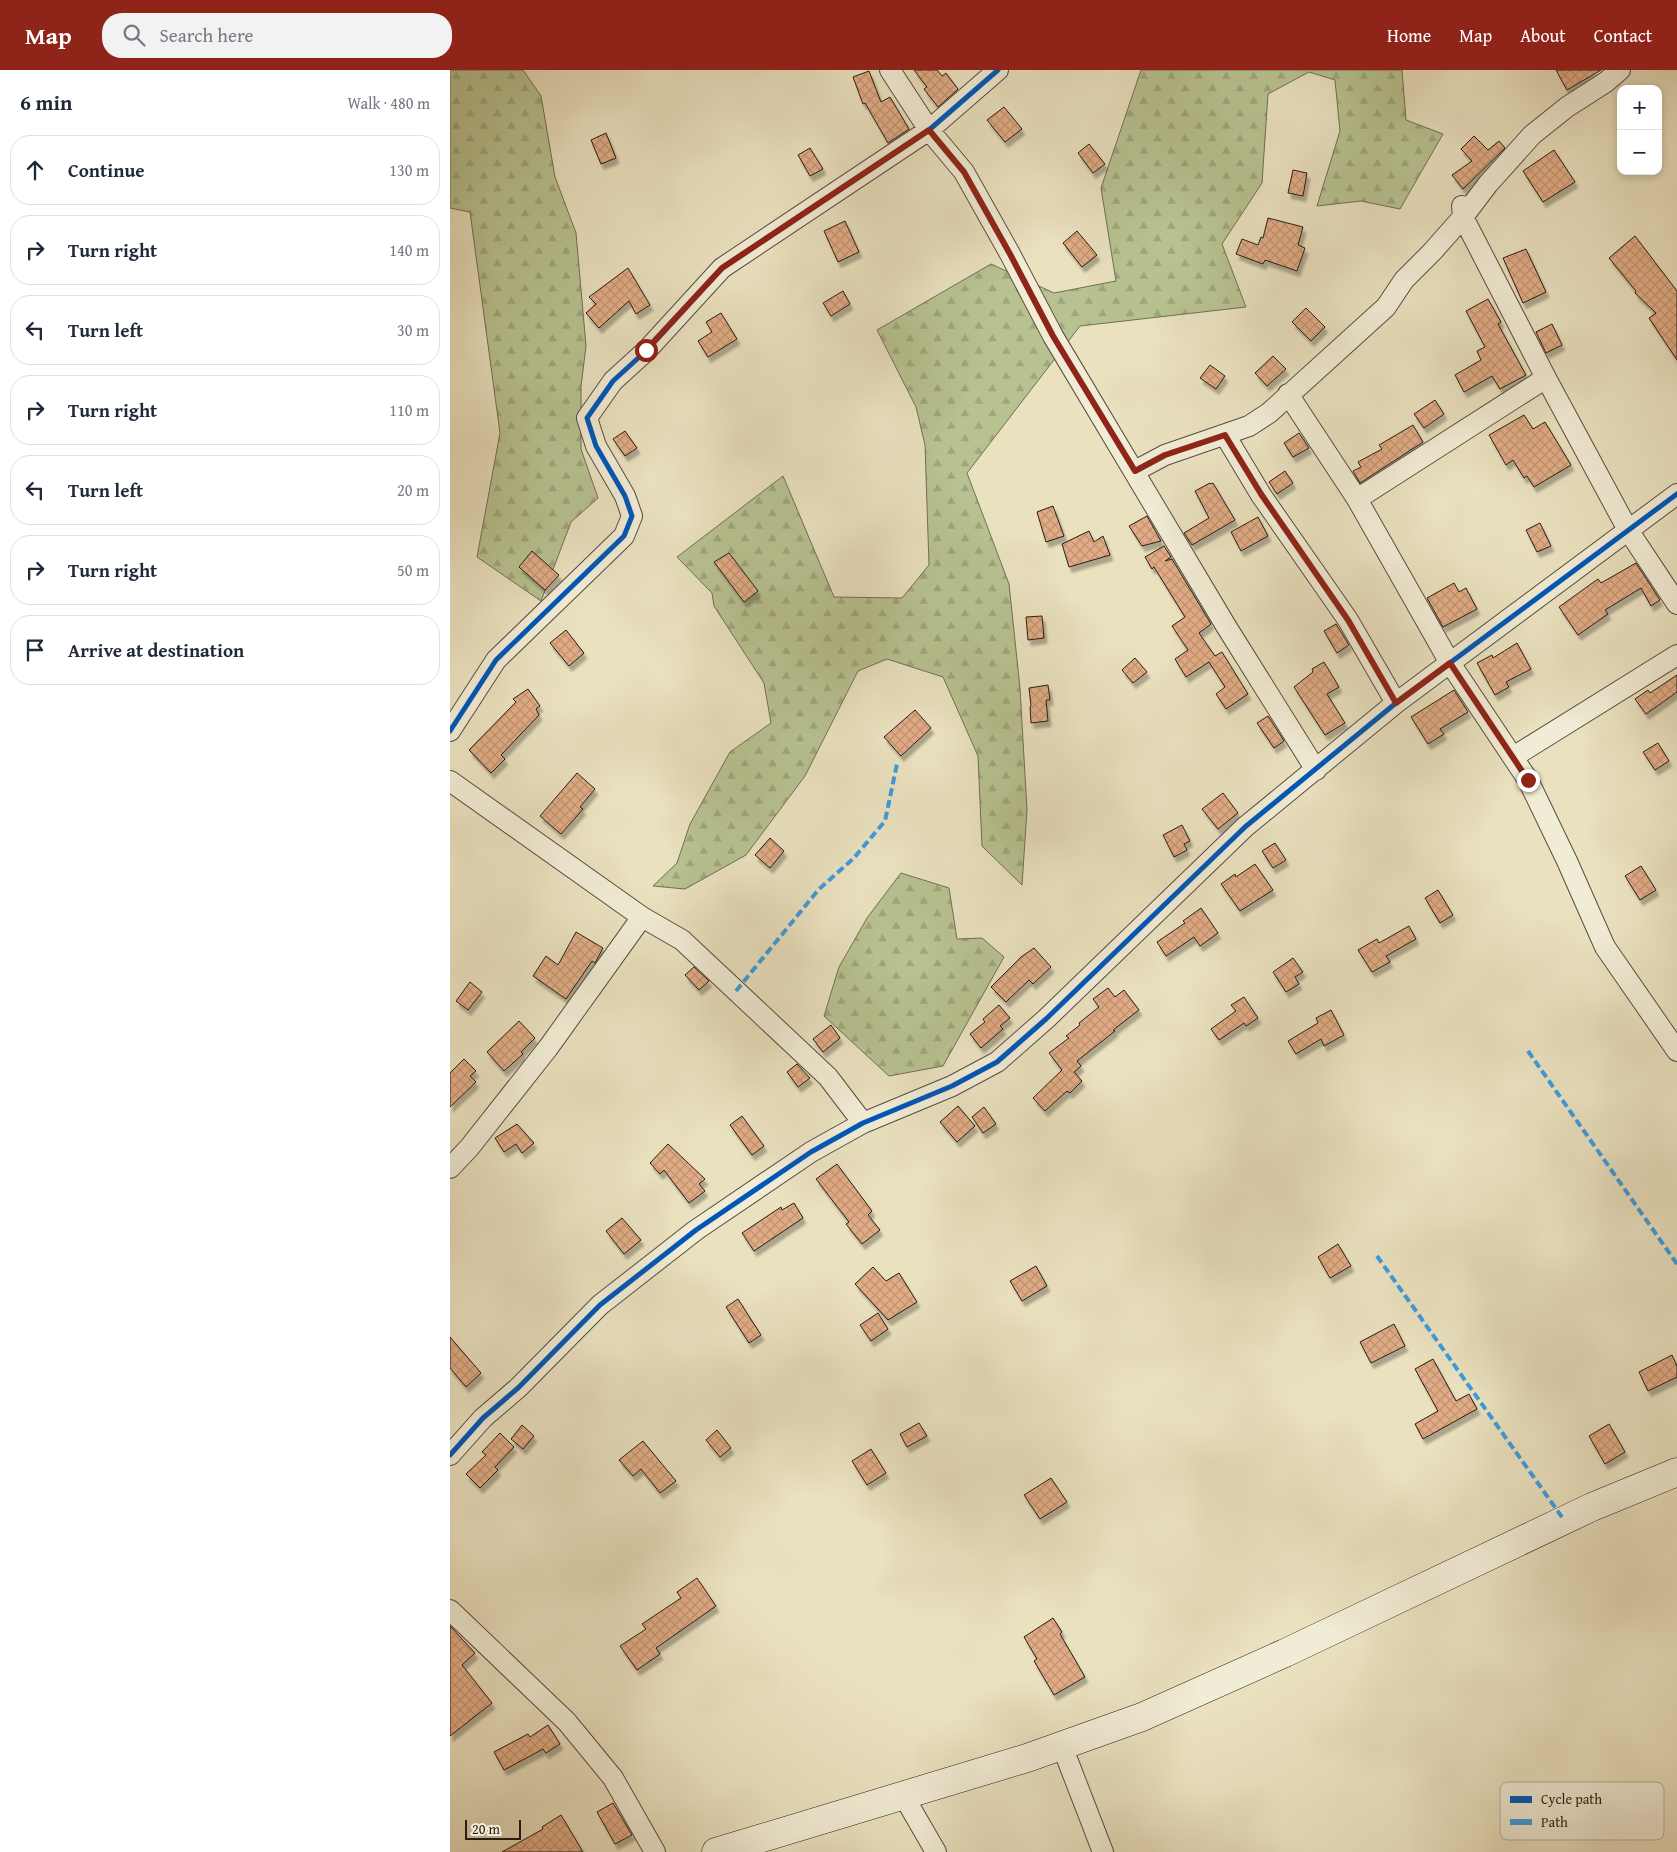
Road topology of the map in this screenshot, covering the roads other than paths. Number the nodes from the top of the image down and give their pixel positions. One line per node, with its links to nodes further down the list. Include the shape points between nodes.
1 (890, 70): 4 (street)
2 (998, 70): 4 (street)
3 (1620, 70): 5 (street, via 1567,106 1532,135)
4 (929, 130): 9 (street, via 964,172 1053,336); 17 (street, via 722,268 646,350 612,381 587,418 596,446 625,496 632,516 624,536 496,660)
5 (1462, 209): 6 (street); 7 (street, via 1432,252 1404,280 1386,307)
6 (1546, 378): 11 (street); 12 (street)
7 (1288, 394): 8 (street, via 1249,426); 11 (street)
8 (1225, 435): 9 (street, via 1165,455); 16 (street, via 1261,494 1348,620)
9 (1135, 471): 19 (street)
10 (1677, 494): 12 (street)
11 (1357, 499): 15 (street)
12 (1628, 530): 13 (street); 15 (street)
13 (1677, 604)
14 (1677, 655): 18 (street)
15 (1450, 663): 16 (street); 18 (street)
16 (1396, 703): 19 (street)
17 (450, 731)
18 (1513, 757): 22 (street, via 1564,853 1605,947)
19 (1316, 770): 23 (street, via 1245,827 997,1062 952,1086)
20 (450, 781): 21 (street)
21 (642, 917): 23 (street, via 682,940 828,1077); 24 (street, via 548,1048)
22 (1677, 1051)
23 (863, 1123): 25 (street, via 811,1152 696,1230 600,1305 518,1388 483,1418)
24 (450, 1168)
25 (450, 1455)
26 (1677, 1472): 28 (main road, via 1592,1507 1151,1713)
27 (450, 1610): 30 (street, via 567,1722 613,1778)
28 (1062, 1746): 29 (main road); 33 (street)
29 (903, 1795): 31 (main road); 32 (street)
30 (655, 1852)
31 (716, 1852)
32 (936, 1852)
33 (1102, 1852)

